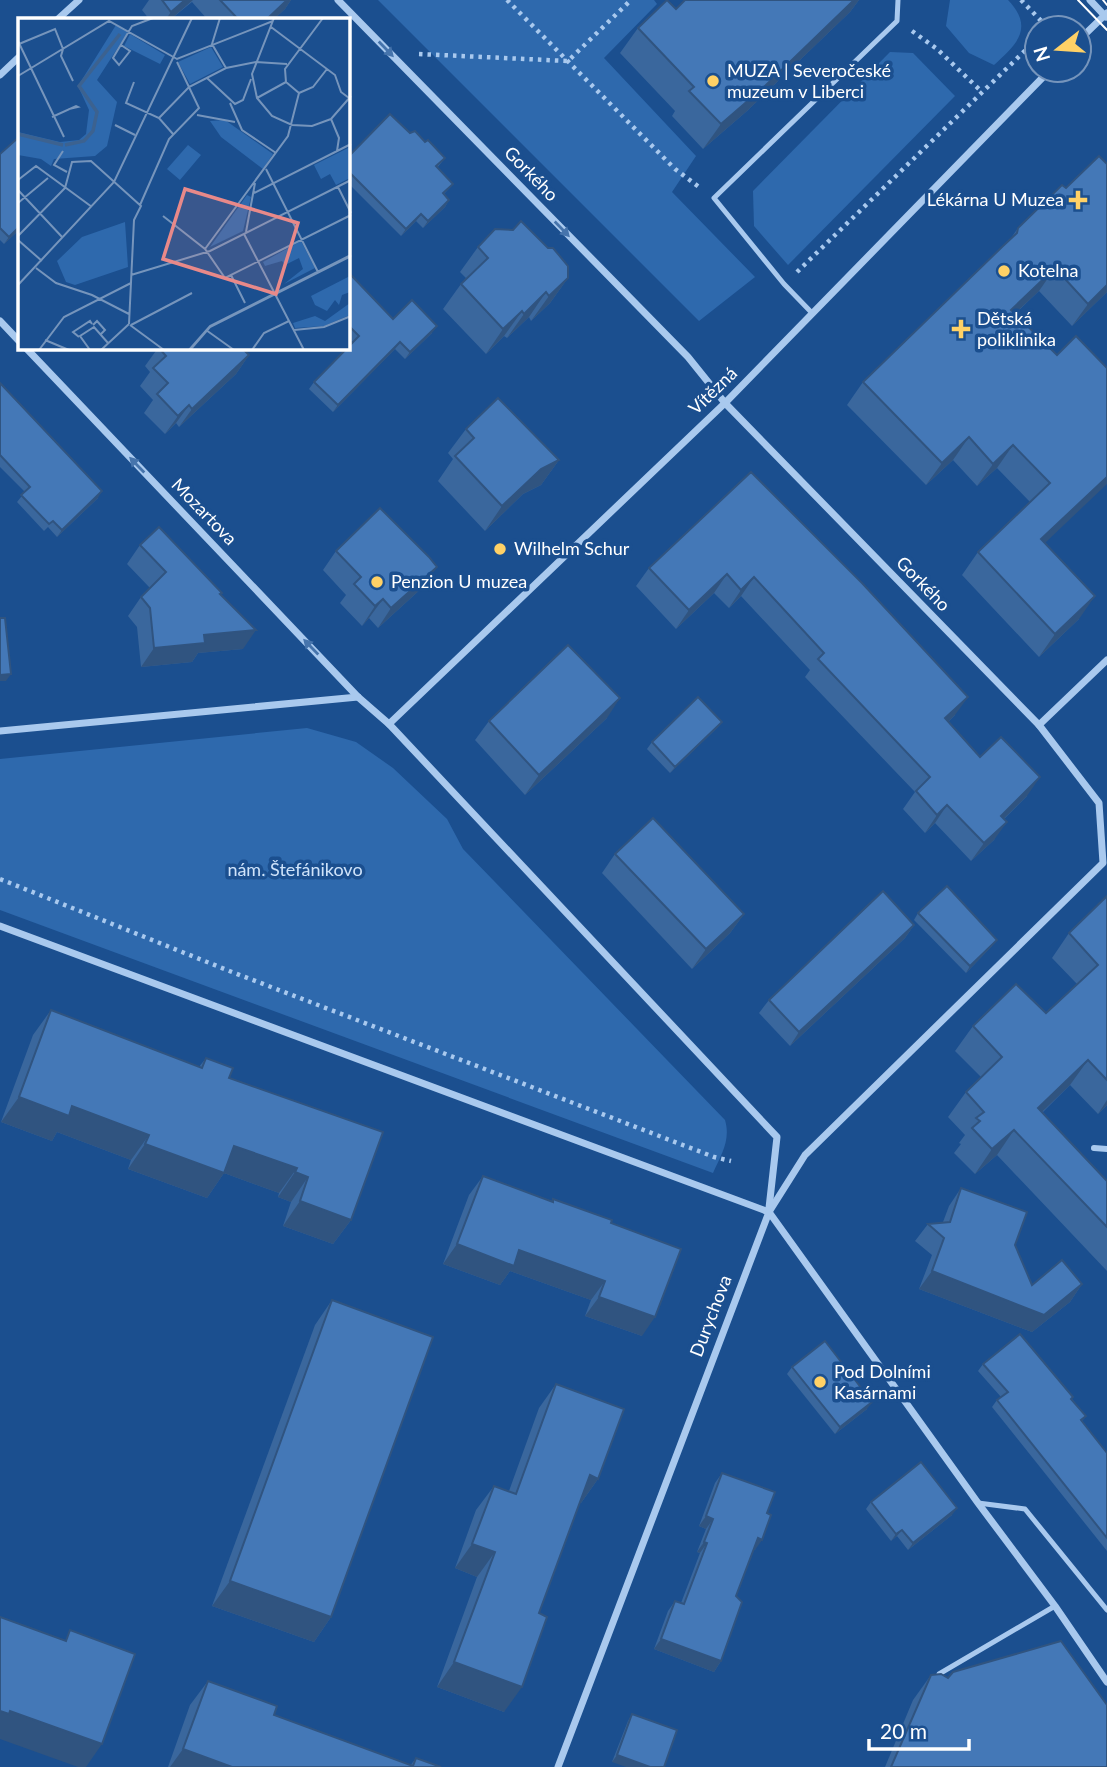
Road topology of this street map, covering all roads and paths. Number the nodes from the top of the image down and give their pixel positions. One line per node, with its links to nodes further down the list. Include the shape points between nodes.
1 (79, 0): 10 (street)
2 (338, 0): 13 (street, Gorkého, one-way to 13)
3 (507, 0): 16 (path)
4 (631, 0): 16 (path)
5 (898, 0): 20 (lane, via 897,21)
6 (1021, 0): 8 (path)
7 (1090, 0): 9 (street)
8 (1034, 14)
9 (1106, 15): 11 (street)
10 (59, 18)
11 (1093, 27)
12 (929, 42): 19 (path)
13 (389, 52): 16 (path); 26 (street, Gorkého, one-way to 26, via 688,357)
14 (1023, 52): 19 (path)
15 (18, 58): 17 (street)
16 (568, 61): 20 (path, via 676,169)
17 (0, 75)
18 (1036, 84): 22 (street, Vítězná)
19 (982, 92): 21 (path)
20 (714, 198): 21 (lane)
21 (784, 284): 22 (lane)
22 (812, 313): 26 (street, Vítězná)
23 (0, 321): 24 (street)
24 (18, 340)
25 (28, 350): 28 (street, Mozartova, one-way to 25)
26 (725, 403): 29 (street, Vítězná); 30 (street, Gorkého)
27 (1107, 660): 30 (street)
28 (358, 697): 29 (street); 31 (street)
29 (389, 724): 37 (street, via 777,1137)
30 (1039, 726): 37 (street, Gorkého, via 1099,803 1103,863 804,1155)
31 (0, 731)
32 (0, 879): 36 (path)
33 (0, 926): 37 (street)
34 (1094, 1148): 35 (street)
35 (1107, 1149)
36 (731, 1161)
37 (769, 1212): 38 (street); 43 (street, Durychova)
38 (978, 1503): 39 (street); 40 (lane, via 1025,1509)
39 (1055, 1606): 41 (street); 42 (lane, via 939,1675)
40 (1107, 1610)
41 (1107, 1682)
42 (934, 1686)
43 (558, 1767)

